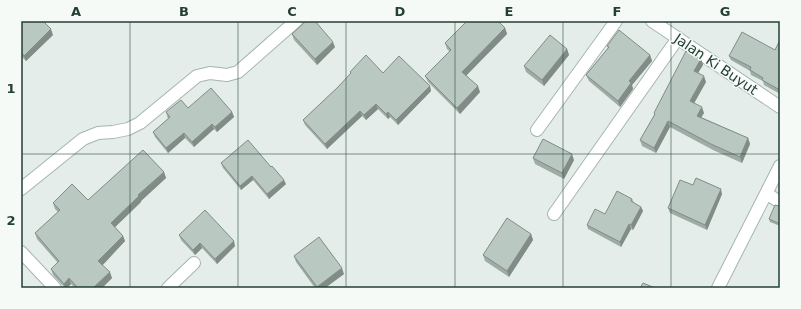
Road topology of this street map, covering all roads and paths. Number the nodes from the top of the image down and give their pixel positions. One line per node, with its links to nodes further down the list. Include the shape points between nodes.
1 (296, 21): 8 (street, via 238,72 197,76 140,123 128,129 98,132 84,138)
2 (616, 21): 6 (street)
3 (652, 21): 4 (street, Jalan Ki Buyut)
4 (678, 38): 5 (street, Jalan Ki Buyut); 11 (street)
5 (780, 107)
6 (537, 130)
7 (780, 166): 9 (street)
8 (21, 189)
9 (767, 194): 10 (street); 16 (street)
10 (780, 202)
11 (554, 214)
12 (21, 252): 14 (street)
13 (194, 263): 15 (street)
14 (55, 288)
15 (168, 288)
16 (718, 288)

